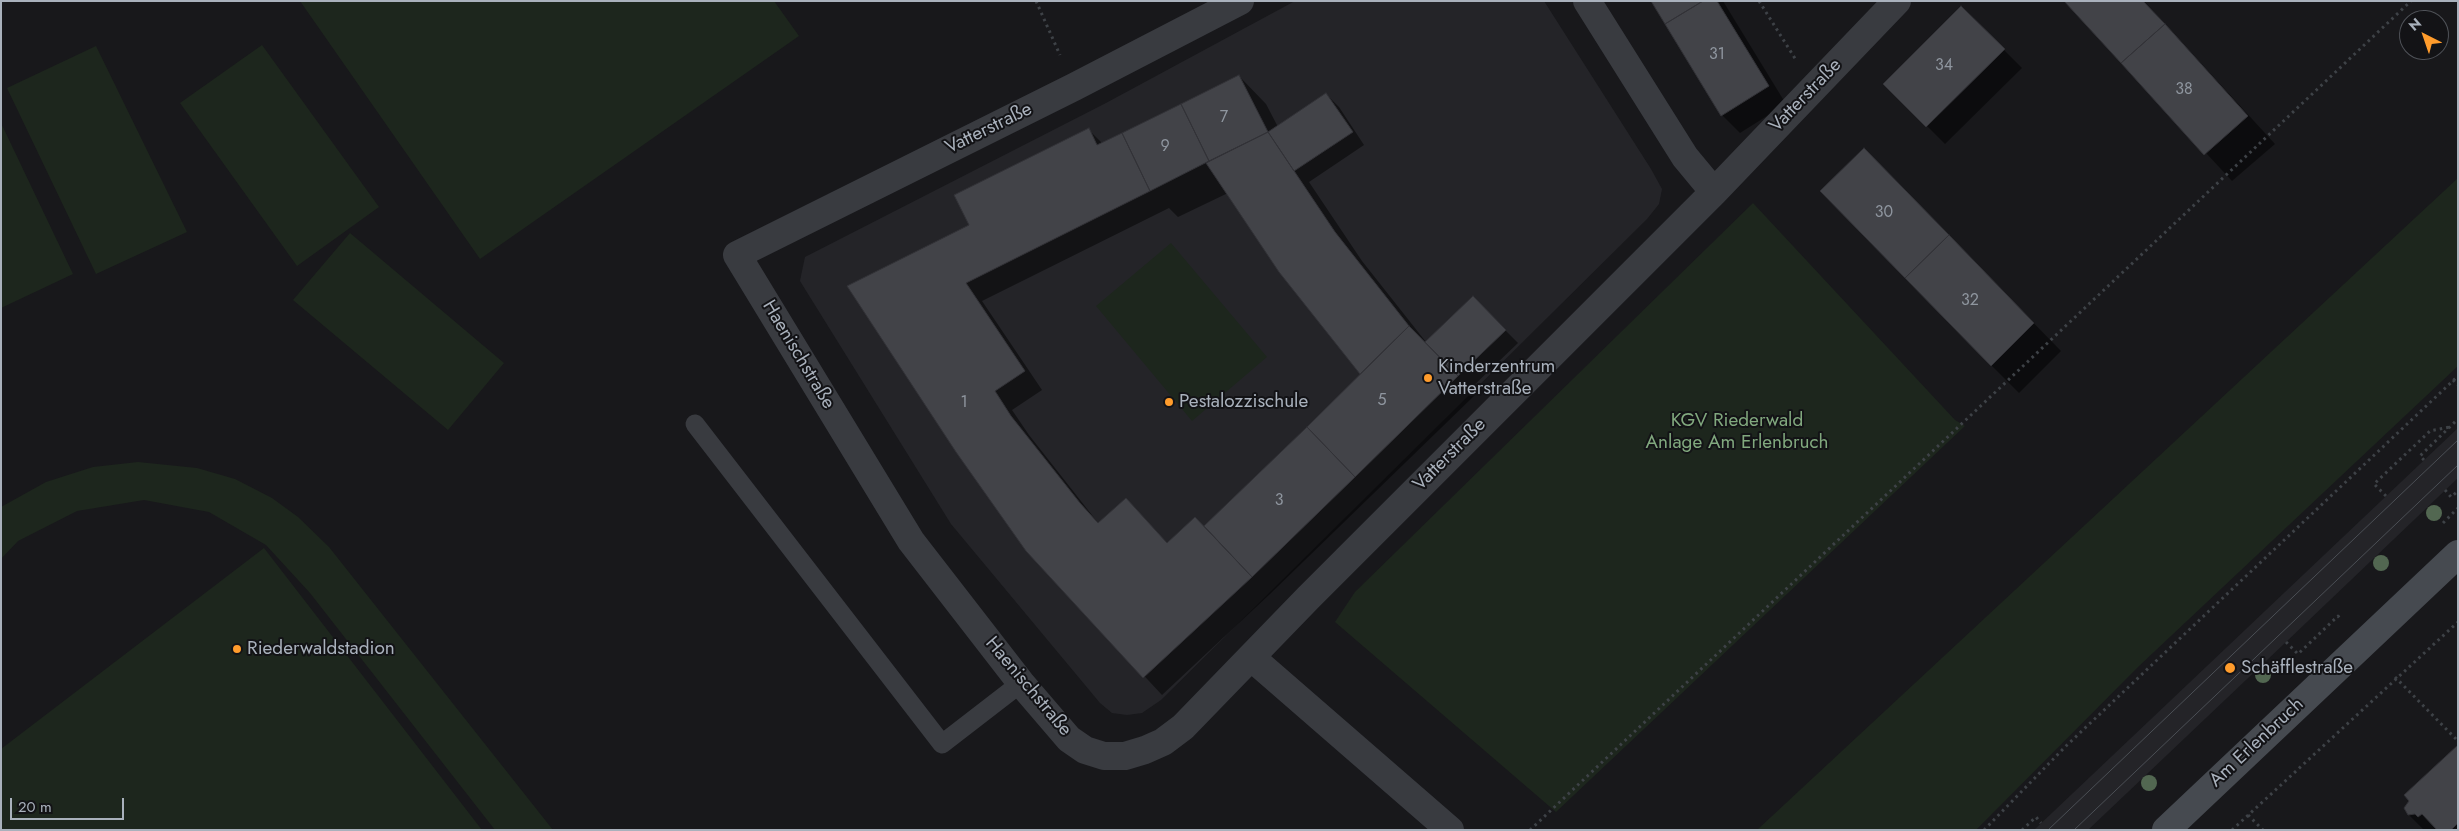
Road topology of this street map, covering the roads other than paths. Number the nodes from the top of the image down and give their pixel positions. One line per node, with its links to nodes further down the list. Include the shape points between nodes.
1 (1240, 1): 5 (street, Vatterstraße)
2 (1587, 1): 4 (street, via 1685,157)
3 (1895, 2): 4 (street, Vatterstraße)
4 (1714, 192): 8 (street, Vatterstraße)
5 (737, 255): 9 (street, Haenischstraße, via 911,541)
6 (695, 424): 9 (lane, via 942,744)
7 (2458, 554): 11 (main road, Am Erlenbruch)
8 (1252, 658): 9 (street, Haenischstraße, via 1183,727 1163,742 1125,756 1104,756 1085,750 1070,739); 10 (street)
9 (1021, 683)
10 (1450, 830)
11 (2166, 830)

